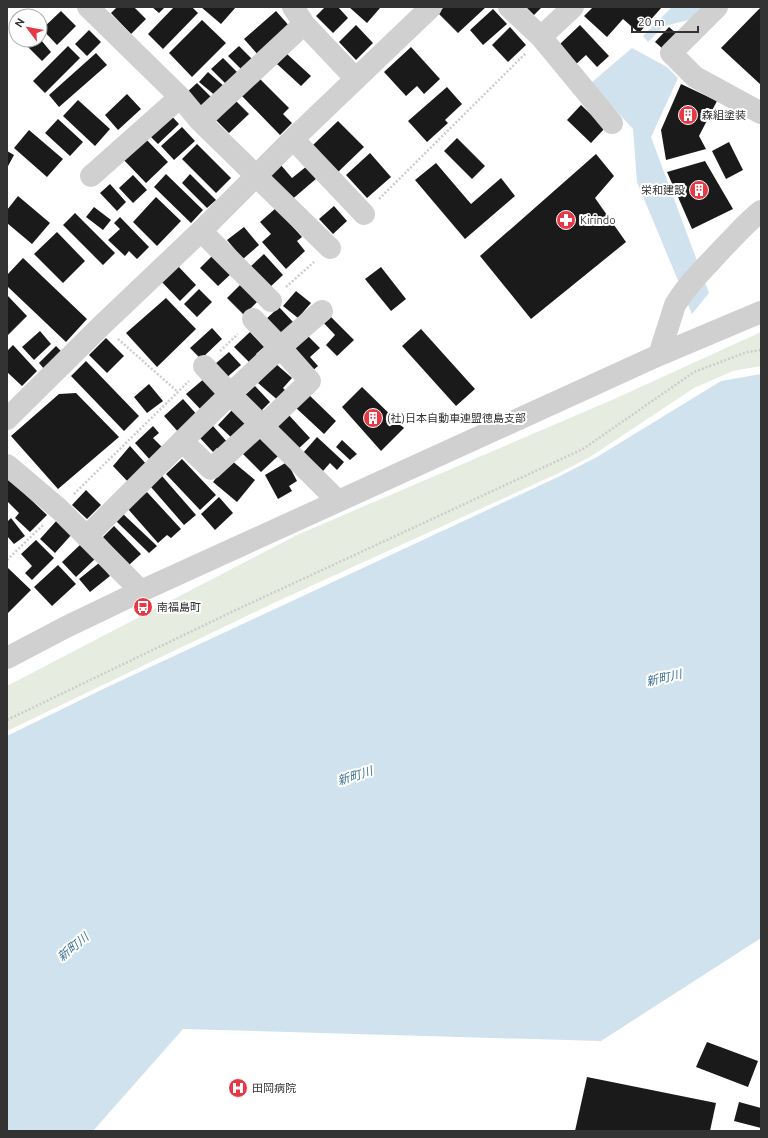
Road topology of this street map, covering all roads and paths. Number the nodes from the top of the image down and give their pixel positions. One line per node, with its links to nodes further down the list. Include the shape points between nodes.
1 (88, 7): 9 (street)
2 (431, 7): 8 (street)
3 (509, 7): 7 (street)
4 (573, 7): 7 (street)
5 (717, 7): 10 (street, via 670,53 696,77)
6 (298, 15): 8 (street); 11 (street)
7 (541, 37): 12 (street)
8 (356, 79): 13 (street)
9 (180, 97): 11 (street); 14 (street)
10 (761, 113)
11 (200, 121): 15 (street)
12 (612, 123)
13 (293, 139): 15 (street); 17 (street)
14 (91, 176)
15 (256, 176): 18 (street); 19 (street)
16 (761, 211): 27 (street, via 751,218 680,298)
17 (364, 214)
18 (201, 231): 20 (street); 24 (street)
19 (330, 248)
20 (271, 300)
21 (322, 311): 25 (street)
22 (761, 312): 27 (street)
23 (253, 319): 25 (street)
24 (102, 325): 29 (path); 31 (street)
25 (280, 346): 30 (street); 32 (street, via 310,381)
26 (761, 350): 39 (path, via 747,352 694,372 582,448)
27 (659, 355): 35 (street)
28 (204, 366): 30 (street)
29 (178, 392)
30 (230, 394): 32 (street); 33 (street)
31 (7, 419)
32 (262, 425): 33 (street, via 211,469); 35 (street)
33 (182, 441): 36 (street)
34 (7, 465): 36 (street, via 60,509)
35 (338, 501): 37 (street)
36 (87, 536): 37 (street)
37 (141, 591): 38 (street)
38 (7, 658)
39 (7, 720)

